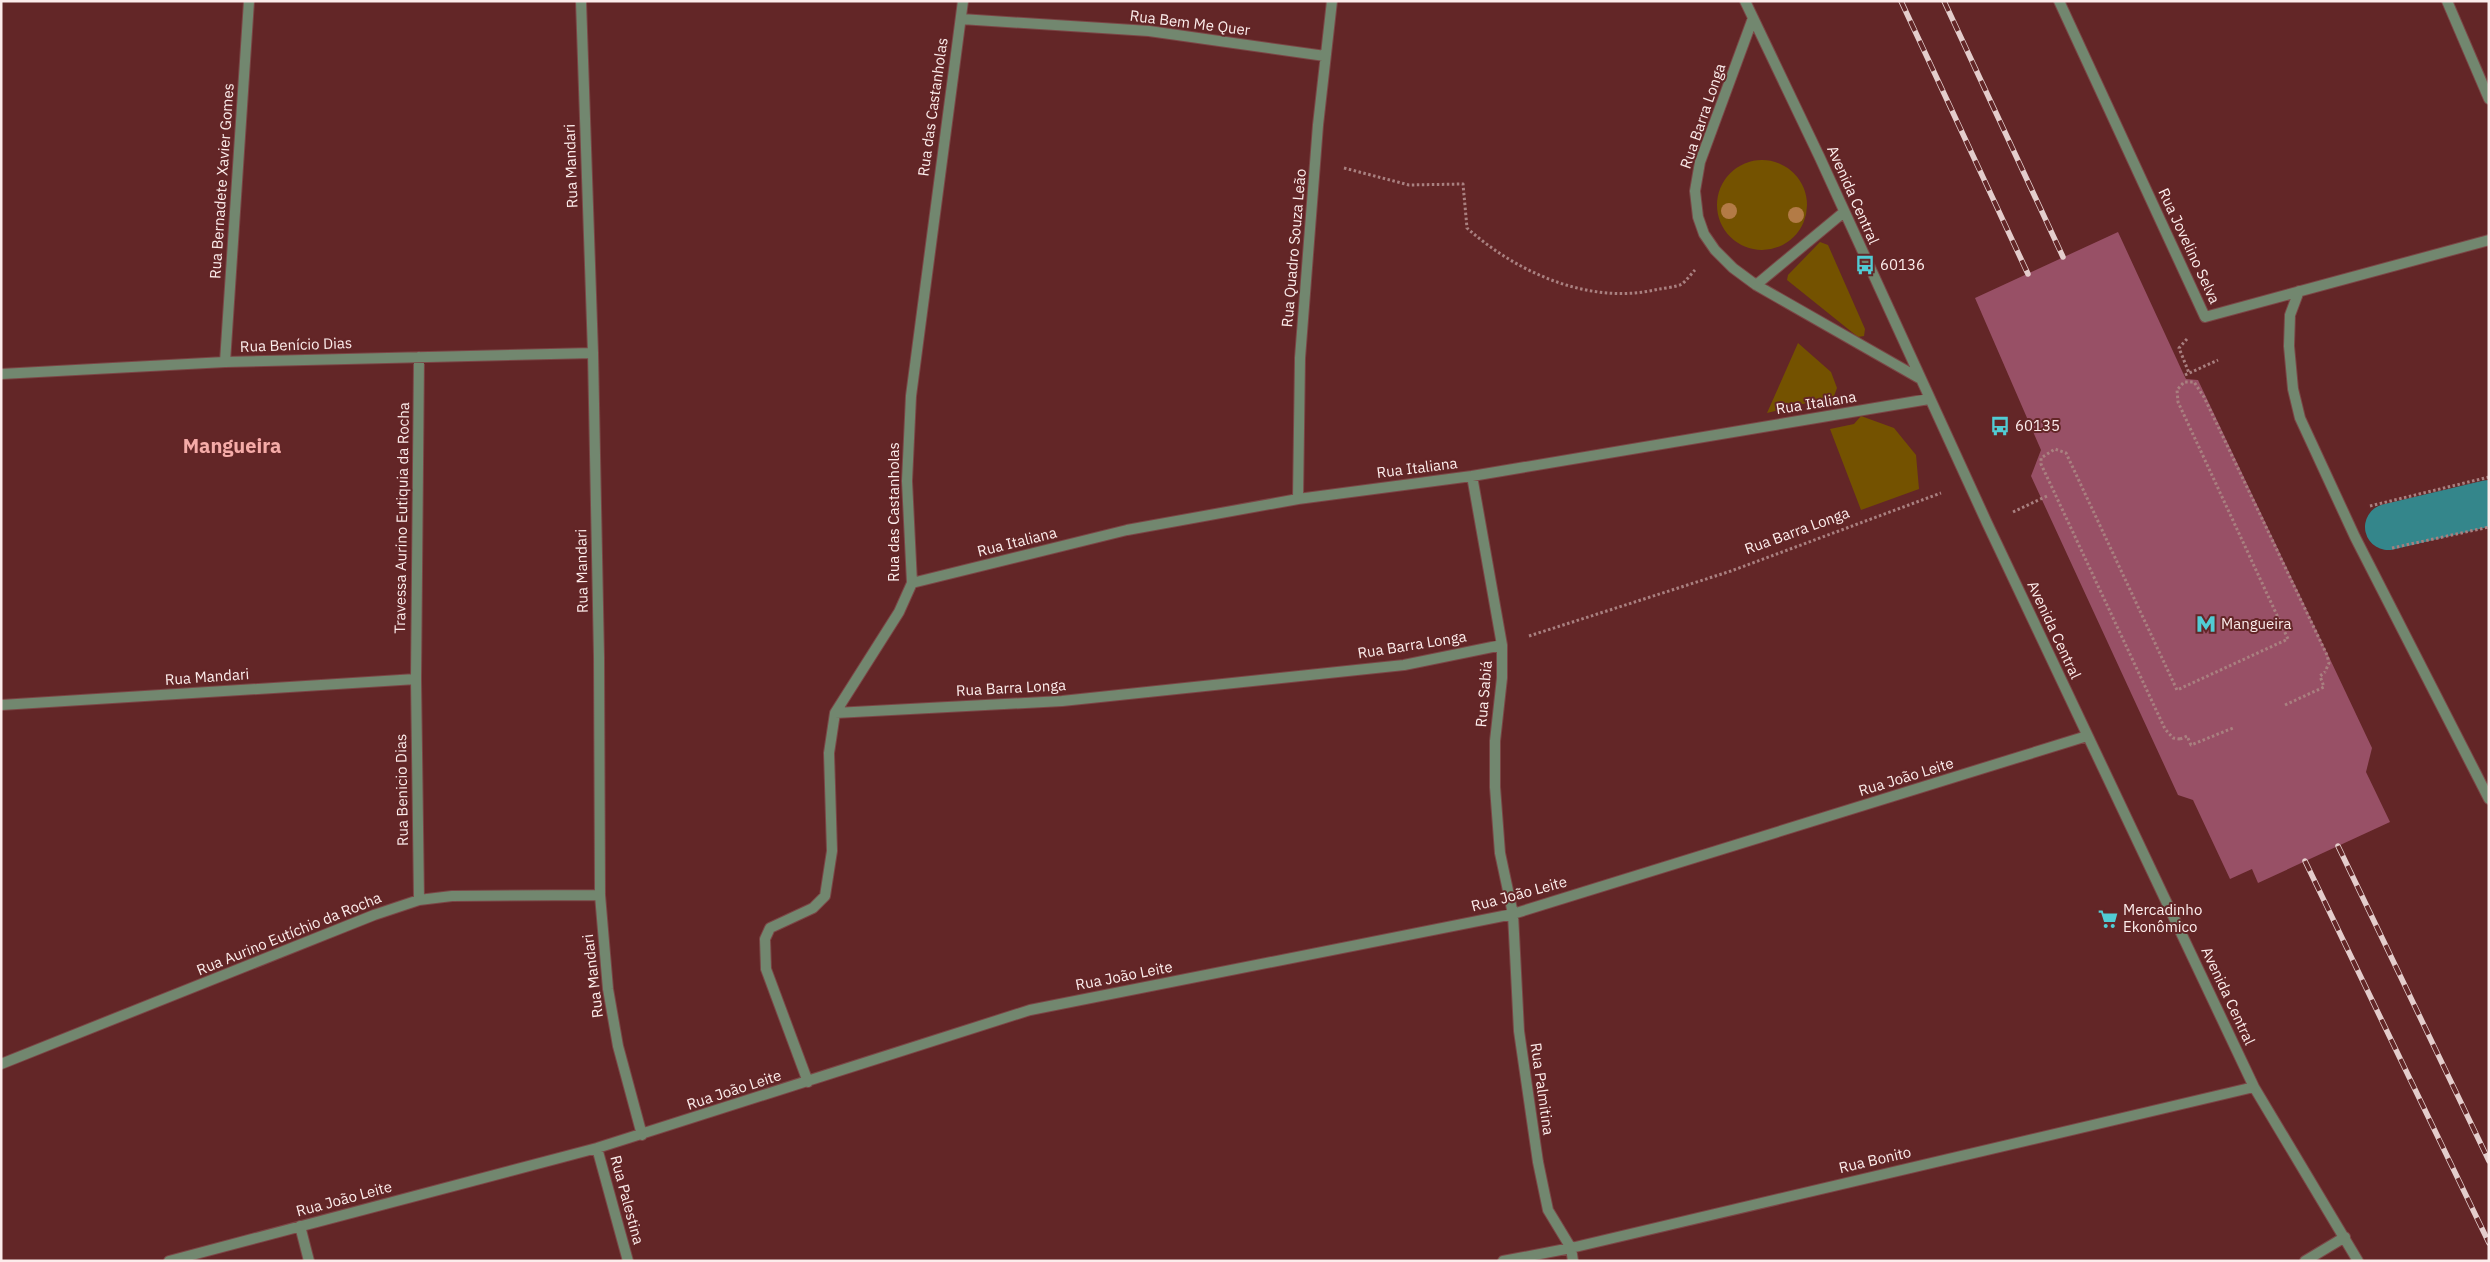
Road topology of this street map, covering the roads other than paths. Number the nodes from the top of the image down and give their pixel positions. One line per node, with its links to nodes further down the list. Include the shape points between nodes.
1 (249, 1): 18 (street, Rua Bernadete Xavier Gomes)
2 (581, 1): 16 (street, Rua Mandari)
3 (963, 1): 9 (street, Rua das Castanholas)
4 (1332, 1): 10 (street, Rua Quadro Souza Leão)
5 (1745, 1): 8 (street, Avenida Central)
6 (2059, 1): 15 (street, Rua Jovelino Selva, via 2205,318)
7 (2447, 1): 11 (street)
8 (1753, 18): 12 (street, Avenida Central); 14 (street, Rua Barra Longa, via 1700,162 1695,191 1698,218 1704,234 1733,268)
9 (961, 19): 10 (street, Rua Bem Me Quer, via 1149,31); 24 (street, Rua das Castanholas, via 911,396 907,481)
10 (1325, 56): 23 (street, Rua Quadro Souza Leão, via 1300,358)
11 (2489, 99)
12 (1844, 212): 14 (street); 20 (street, Avenida Central)
13 (2489, 240): 15 (street, Rua Jovelino Selva)
14 (1756, 285): 20 (street, Rua Barra Longa)
15 (2299, 291): 30 (street, via 2290,315 2289,346 2292,389 2300,418 2343,512)
16 (593, 353): 17 (street, Rua Benício Dias); 31 (street, Rua Mandari)
17 (419, 357): 18 (street, Rua Benício Dias); 26 (street, Travessa Aurino Eutiquia da Rocha)
18 (225, 362): 19 (street, Rua Benício Dias)
19 (1, 374)
20 (1919, 378): 21 (street, Avenida Central)
21 (1929, 399): 22 (street, Rua Italiana); 29 (street, Avenida Central)
22 (1472, 476): 23 (street, Rua Italiana); 25 (street, Rua Sabiá)
23 (1298, 499): 24 (street, Rua Italiana, via 1127,530)
24 (912, 583): 28 (street, Rua das Castanholas, via 900,612)
25 (1502, 645): 28 (street, Rua Barra Longa, via 1404,664 1062,701); 33 (street, Rua Sabiá, via 1495,787 1500,853)
26 (416, 679): 27 (street, Rua Mandari); 32 (street, Rua Benicio Dias)
27 (1, 705)
28 (834, 713): 35 (street, Rua das Castanholas, via 829,753 832,851 825,896 813,908 770,928 766,938 766,970)
29 (2088, 736): 33 (street, Rua João Leite); 36 (street, Avenida Central)
30 (2489, 799)
31 (600, 895): 32 (street, Rua Aurino Eutíchio da Rocha, via 452,896); 37 (street, Rua Mandari, via 608,989 618,1046)
32 (419, 900): 34 (street, Rua Aurino Eutíchio da Rocha)
33 (1513, 914): 35 (street, Rua João Leite, via 1030,1010); 41 (street, Rua Palmitina, via 1519,1031 1538,1162 1548,1210)
34 (1, 1064)
35 (808, 1082): 37 (street, Rua João Leite)
36 (2254, 1088): 40 (street, Avenida Central); 41 (street, Rua Bonito)
37 (642, 1135): 38 (street, Rua João Leite)
38 (598, 1148): 39 (street, Rua João Leite); 44 (street, Rua Palestina)
39 (300, 1226): 42 (street, Rua João Leite); 43 (street)
40 (2345, 1237): 47 (street); 48 (street, Avenida Central)
41 (1571, 1248): 45 (street, Rua Bonito); 46 (street, Rua Palmitina)
42 (169, 1261)
43 (308, 1261)
44 (628, 1261)
45 (1503, 1261)
46 (1573, 1261)
47 (2304, 1261)
48 (2358, 1261)

